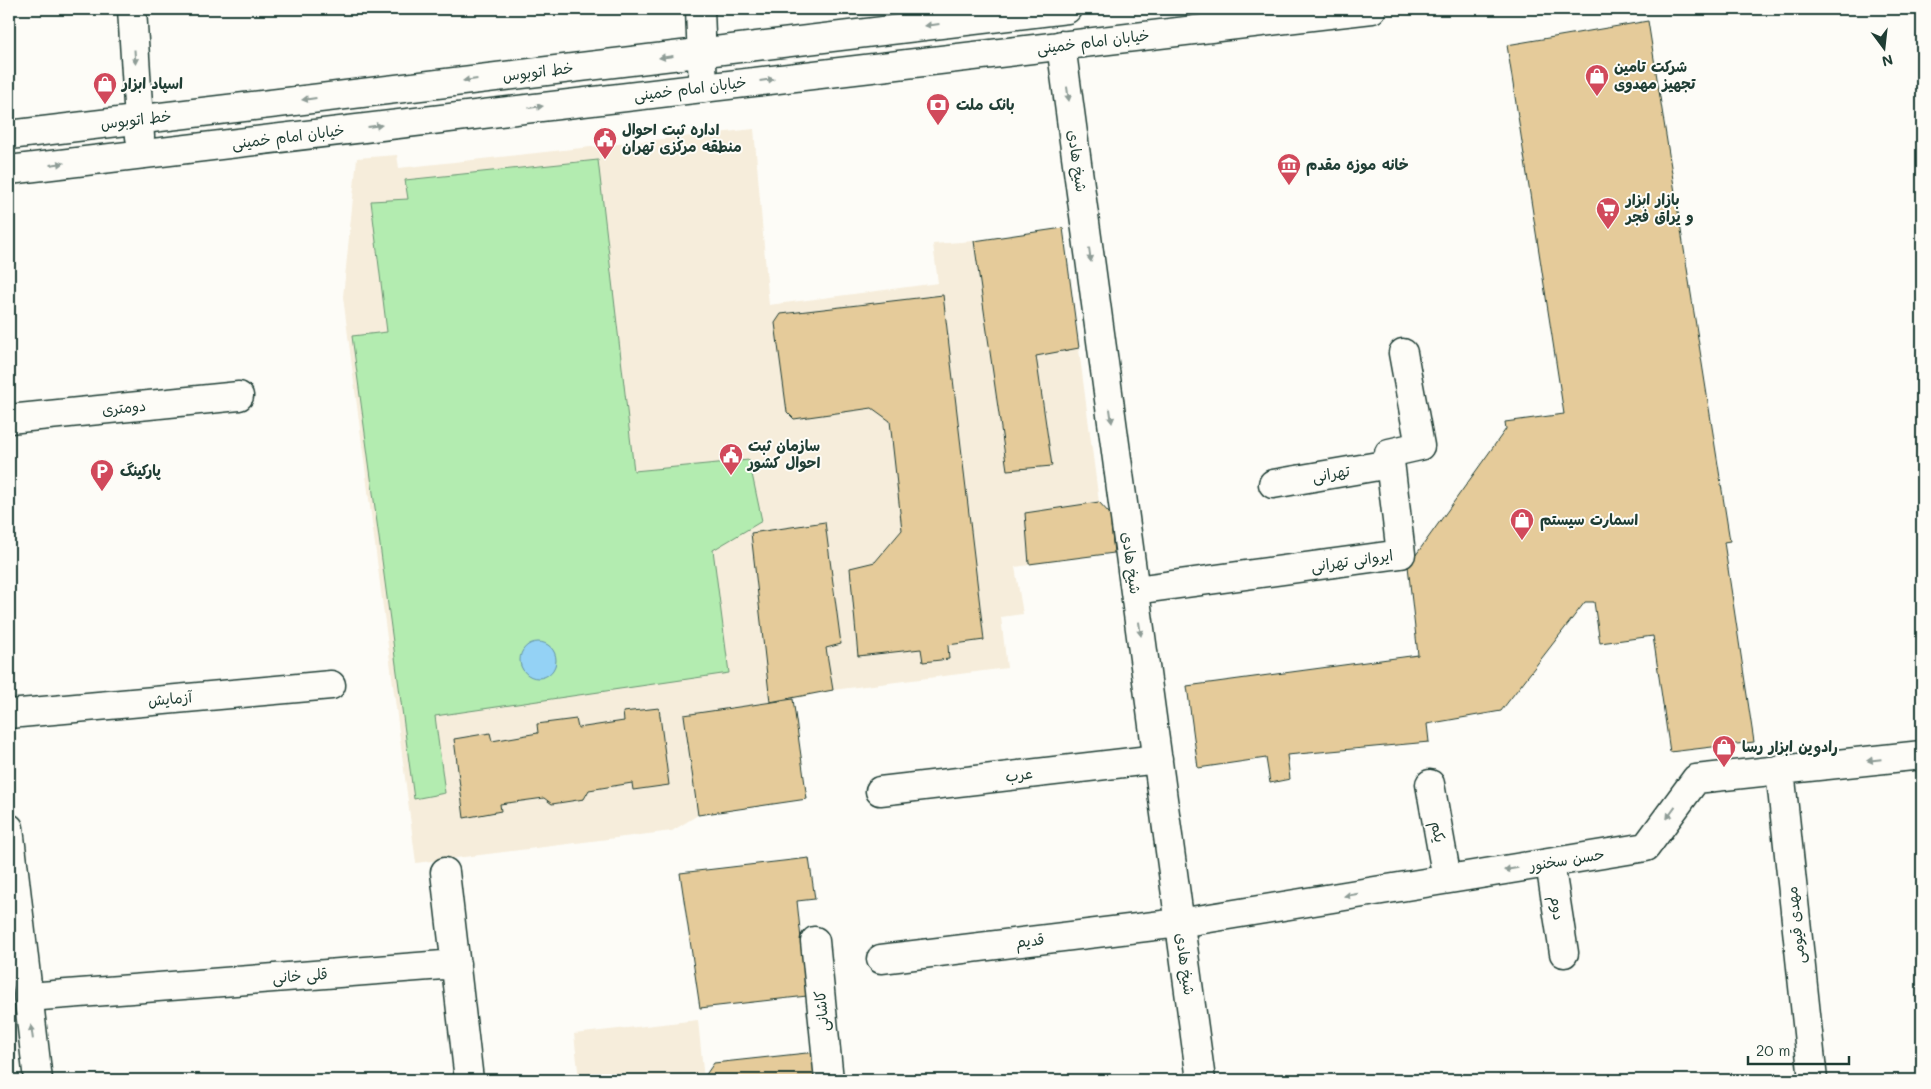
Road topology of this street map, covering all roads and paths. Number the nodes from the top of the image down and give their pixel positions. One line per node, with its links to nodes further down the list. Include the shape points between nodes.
1 (132, 9): 8 (street, one-way to 8)
2 (700, 9): 6 (street)
3 (1067, 9): 6 (street, خط اتوبوس, one-way to 6)
4 (1360, 9): 5 (street, خیابان امام خمینی)
5 (1061, 45): 7 (street, خیابان امام خمینی, one-way to 5); 17 (street, شیخ هادی, one-way to 17)
6 (701, 52): 7 (street); 8 (street, خط اتوبوس, one-way to 8)
7 (703, 88): 10 (street, خیابان امام خمینی, one-way to 7)
8 (139, 120): 9 (street, خط اتوبوس); 10 (street)
9 (9, 135)
10 (141, 155): 11 (street, خیابان امام خمینی, one-way to 10)
11 (9, 170)
12 (1403, 353): 15 (street, via 1420,446 1388,453)
13 (239, 396): 14 (street, دومتری)
14 (9, 420)
15 (1390, 464): 16 (street, تهرانی); 17 (street, ایروانی تهرانی, via 1401,554)
16 (1273, 484)
17 (1135, 590): 21 (street, شیخ هادی, one-way to 21)
18 (331, 685): 19 (street, آزمایش)
19 (9, 714)
20 (1922, 755): 22 (street, حسن سخنور, one-way to 22)
21 (1158, 759): 24 (street, عرب); 29 (street, شیخ هادی)
22 (1780, 770): 26 (street, حسن سخنور, one-way to 26, via 1696,778 1646,847); 39 (street, مهدی قیومی)
23 (1430, 784): 28 (street, یکم)
24 (880, 791)
25 (9, 828): 34 (street)
26 (1550, 863): 28 (street, حسن سخنور, one-way to 28); 31 (street, دوم)
27 (445, 872): 33 (street)
28 (1446, 879): 29 (street, حسن سخنور, one-way to 29)
29 (1180, 923): 32 (street, قدیم); 38 (street, شیخ هادی)
30 (814, 941): 37 (street, کاشانی)
31 (1564, 953)
32 (881, 959)
33 (456, 964): 34 (street, قلی خانی); 36 (street)
34 (21, 988): 35 (street, one-way to 34)
35 (38, 1080)
36 (469, 1080)
37 (829, 1080)
38 (1201, 1080)
39 (1813, 1080)

